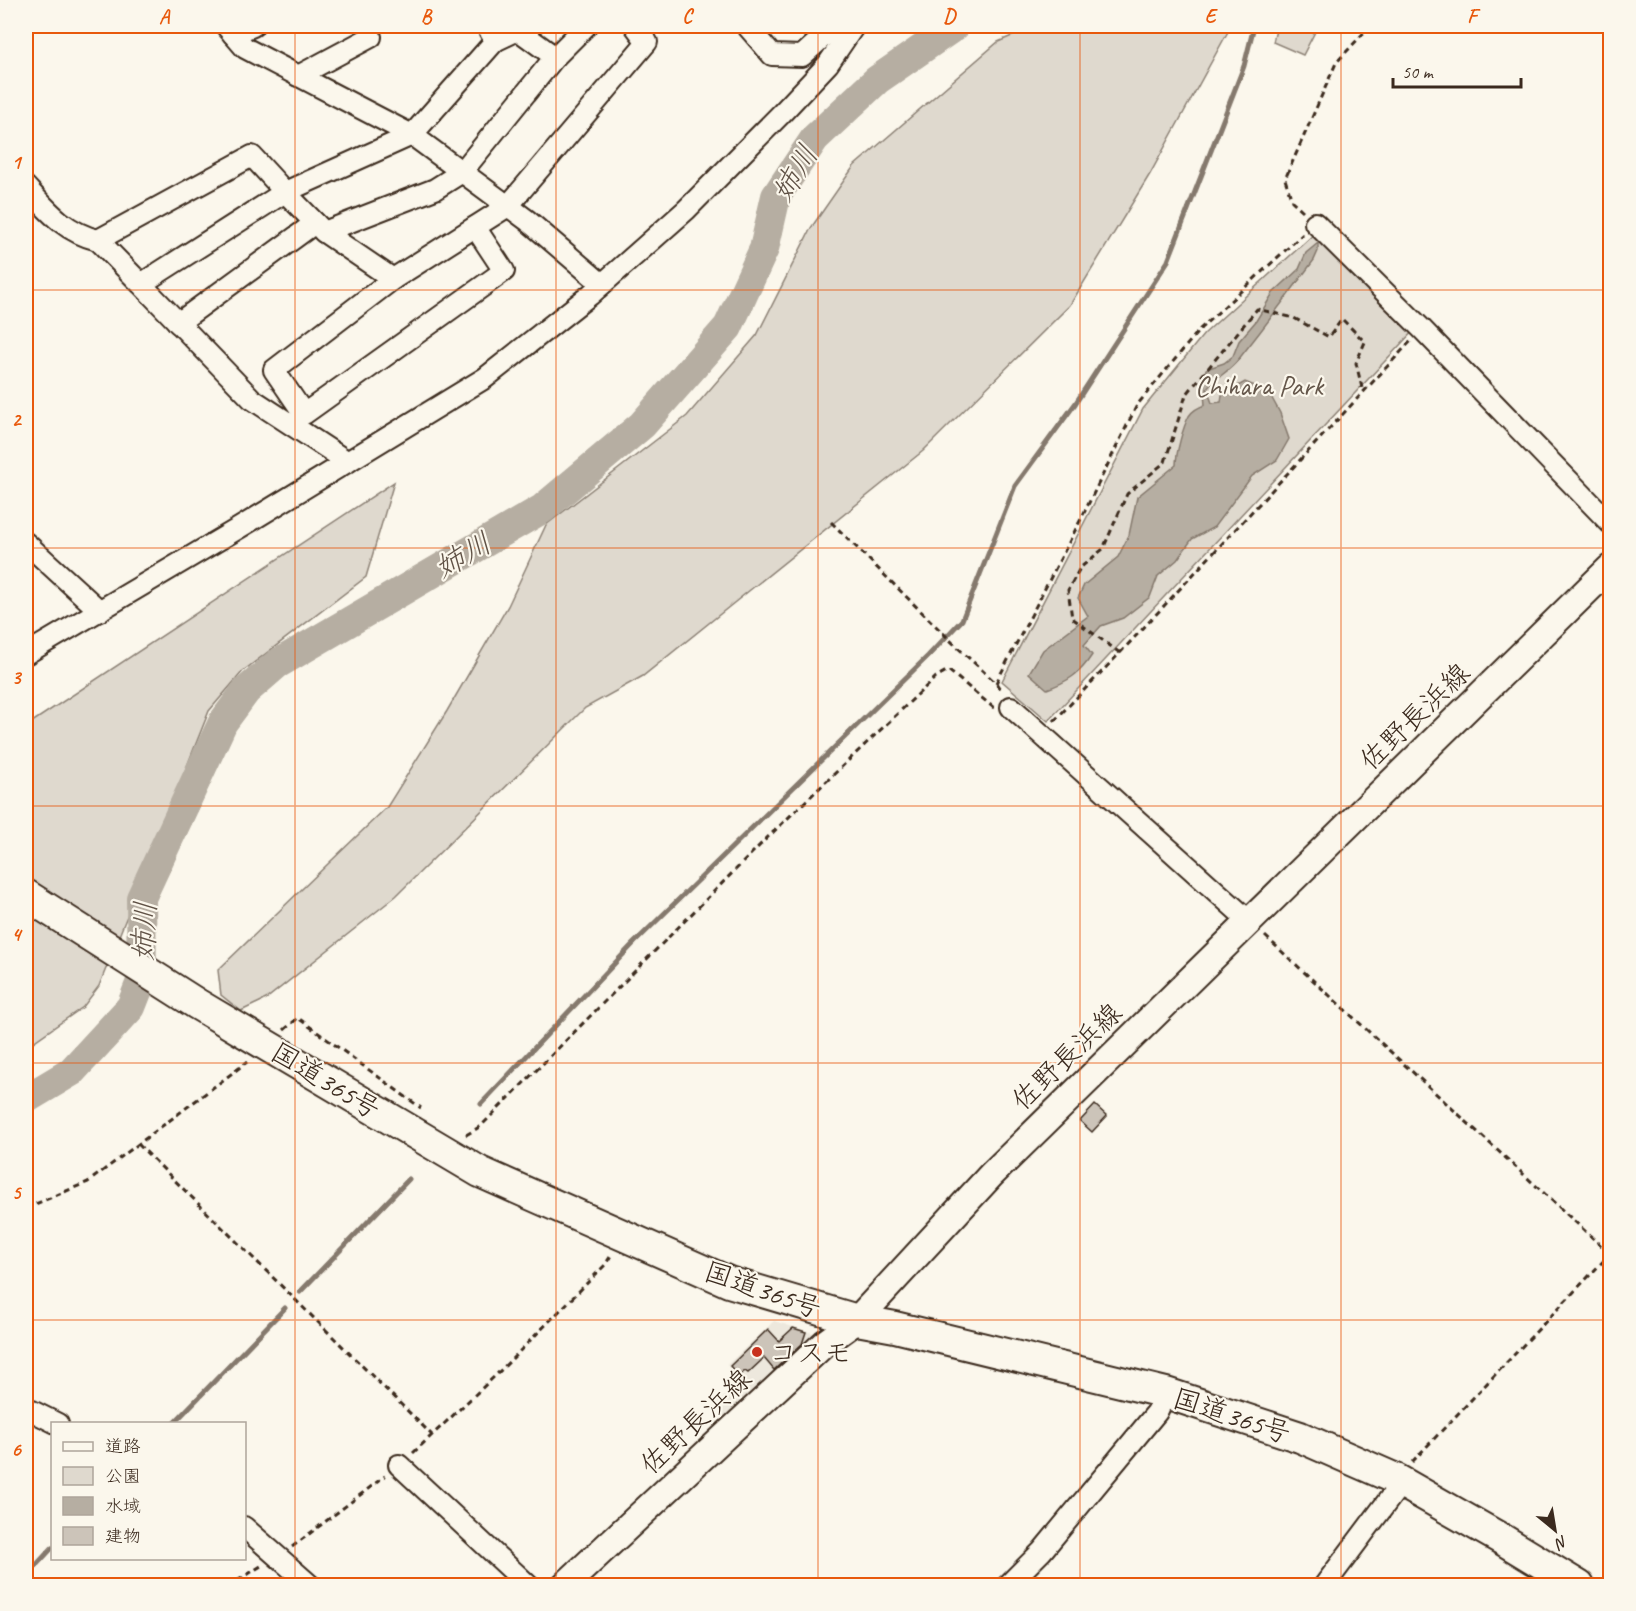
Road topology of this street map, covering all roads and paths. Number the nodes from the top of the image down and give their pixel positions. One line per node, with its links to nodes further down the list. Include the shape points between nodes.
1 (254, 26): 8 (street)
2 (586, 26): 11 (street)
3 (635, 26): 17 (street, via 647,42)
4 (747, 26): 5 (street, via 772,55 802,56)
5 (835, 26)
6 (854, 26): 24 (street, via 828,64 781,114 686,210)
7 (1370, 26): 18 (path, via 1336,63 1285,180 1292,201)
8 (230, 30): 12 (street, via 245,48)
9 (491, 33): 11 (street, via 518,30); 13 (street)
10 (371, 37): 12 (street)
11 (555, 57): 14 (street)
12 (298, 76): 13 (street)
13 (412, 135): 14 (street); 16 (street)
14 (462, 172): 17 (street); 20 (street, via 435,189)
15 (26, 187): 21 (street, via 55,219 81,236)
16 (285, 192): 20 (street); 21 (street, via 252,156); 23 (street)
17 (508, 206): 19 (street); 24 (street)
18 (1315, 223): 26 (street); 36 (path, via 1201,328 1137,405)
19 (475, 227): 22 (street); 22 (street, via 504,271 304,414 274,370)
20 (320, 228): 22 (street); 25 (street)
21 (98, 240): 23 (street)
22 (393, 279)
23 (141, 284): 25 (street)
24 (602, 284): 28 (street, via 485,378)
25 (178, 323): 28 (street, via 252,399)
26 (1422, 329): 27 (path); 30 (street)
27 (1363, 392): 34 (path); 34 (path, via 1356,363 1365,342 1342,319 1329,337 1294,318 1257,309 1186,395 1165,462 1127,494 1102,549 1080,568 1068,590 1072,618)
28 (348, 462): 33 (street)
29 (831, 522): 36 (path)
30 (1611, 523)
31 (26, 543): 33 (street)
32 (1611, 568): 40 (main road, 佐野長浜線)
33 (100, 611): 35 (street)
34 (1120, 653): 38 (path)
35 (26, 654)
36 (996, 683): 37 (path)
37 (1011, 707): 38 (street); 44 (path, via 1005,717 948,670 936,677 768,837 481,1126)
38 (1041, 734): 40 (street)
39 (26, 895): 47 (highway, 国道365号, via 197,1004 480,1172)
40 (1249, 921): 48 (path); 49 (main road, 佐野長浜線, via 991,1175)
41 (281, 1033): 43 (path, via 298,1018)
42 (254, 1055): 45 (path)
43 (426, 1112)
44 (463, 1137)
45 (138, 1144): 46 (path, via 88,1182); 53 (path)
46 (26, 1208)
47 (625, 1236): 49 (highway, 国道365号, via 729,1282); 53 (path, via 605,1265)
48 (1611, 1254): 55 (path)
49 (857, 1320): 50 (highway, 国道365号); 61 (main road, 佐野長浜線, via 825,1343)
50 (1166, 1392): 55 (highway, 国道365号, via 1300,1437); 62 (street, via 1157,1412 1042,1551)
51 (26, 1408): 52 (street)
52 (54, 1422)
53 (432, 1435): 54 (path)
54 (399, 1465): 57 (path); 60 (street)
55 (1399, 1480): 63 (street); 64 (highway, 国道365号)
56 (246, 1529): 57 (street)
57 (279, 1557): 58 (path); 59 (street)
58 (229, 1586)
59 (311, 1586)
60 (529, 1586)
61 (564, 1586)
62 (1007, 1586)
63 (1324, 1586)
64 (1579, 1586)

